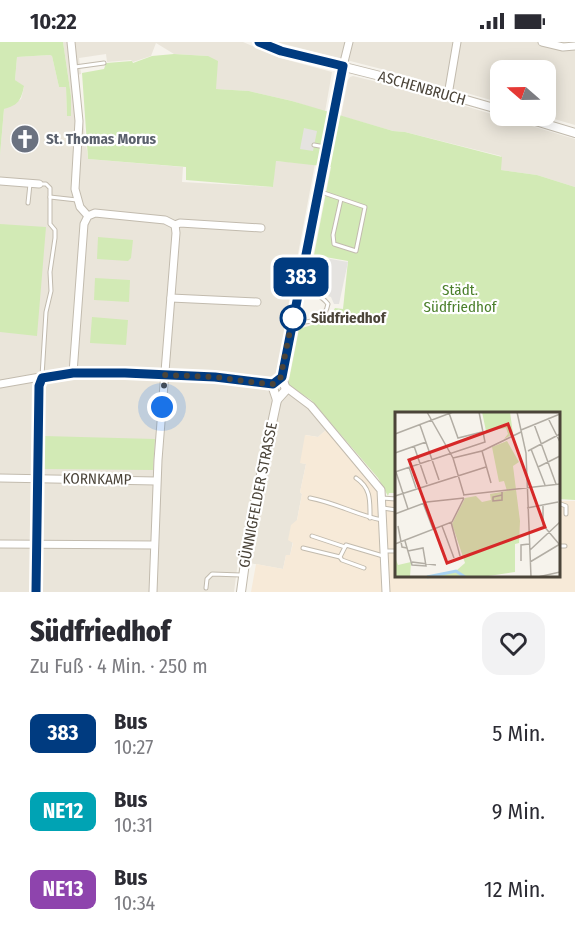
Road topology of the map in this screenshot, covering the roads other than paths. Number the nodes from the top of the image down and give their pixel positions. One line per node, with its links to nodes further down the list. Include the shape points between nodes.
1 (71, 42): 9 (street)
2 (259, 42): 8 (street, ASCHENBRUCH)
3 (349, 42): 8 (street)
4 (457, 42): 10 (street)
5 (542, 42): 6 (street)
6 (575, 46)
7 (104, 63): 9 (lane)
8 (343, 66): 10 (street, ASCHENBRUCH); 15 (street, GÜNNIGFELDER STRASSE)
9 (75, 67): 22 (street, via 79,121)
10 (448, 95): 11 (street, ASCHENBRUCH)
11 (490, 107)
12 (552, 126): 13 (street)
13 (575, 133)
14 (314, 146): 15 (lane)
15 (327, 147): 19 (street, GÜNNIGFELDER STRASSE)
16 (0, 181): 17 (street)
17 (30, 183): 18 (street); 23 (lane)
18 (39, 184): 20 (lane, via 49,186)
19 (318, 191): 21 (lane); 27 (street, GÜNNIGFELDER STRASSE)
20 (50, 197): 22 (lane); 33 (lane, via 50,224 55,237)
21 (341, 199): 21 (lane, via 334,244 356,251 365,207)
22 (77, 200): 24 (street)
23 (28, 203)
24 (88, 216): 25 (street, via 95,213 150,218); 31 (street, via 84,224)
25 (175, 225): 26 (street); 28 (street)
26 (261, 228)
27 (298, 290): 30 (street, GÜNNIGFELDER STRASSE); 30 (lane, via 318,294 328,304 323,317)
28 (171, 298): 29 (street); 32 (street)
29 (257, 302)
30 (292, 323): 35 (street, GÜNNIGFELDER STRASSE)
31 (73, 373): 32 (street); 33 (street)
32 (165, 375): 35 (street, via 215,377); 39 (street)
33 (42, 378): 34 (street); 37 (street)
34 (0, 384)
35 (279, 388): 41 (street, via 311,406 379,487); 61 (street, GÜNNIGFELDER STRASSE)
36 (0, 478): 37 (street, KORNKAMP)
37 (38, 478): 39 (street, KORNKAMP); 51 (street)
38 (356, 478): 47 (lane, via 368,489)
39 (156, 481): 52 (street)
40 (310, 498): 47 (lane)
41 (382, 498): 42 (lane); 44 (street)
42 (395, 499)
43 (560, 504): 46 (lane, via 566,506)
44 (383, 508): 45 (lane); 48 (street)
45 (395, 510)
46 (566, 514)
47 (370, 518): 48 (lane)
48 (383, 520): 58 (street)
49 (312, 536): 55 (lane)
50 (0, 544): 51 (street)
51 (37, 544): 52 (street); 64 (street)
52 (154, 546): 65 (street)
53 (560, 546): 54 (lane)
54 (565, 546)
55 (345, 547): 58 (lane); 59 (lane)
56 (303, 548): 59 (lane)
57 (395, 551): 58 (lane)
58 (385, 554): 66 (street)
59 (340, 557): 60 (lane)
60 (364, 568)
61 (243, 575): 62 (lane, via 212,574); 63 (street, GÜNNIGFELDER STRASSE)
62 (206, 588)
63 (241, 591)
64 (36, 592)
65 (153, 592)
66 (386, 592)

